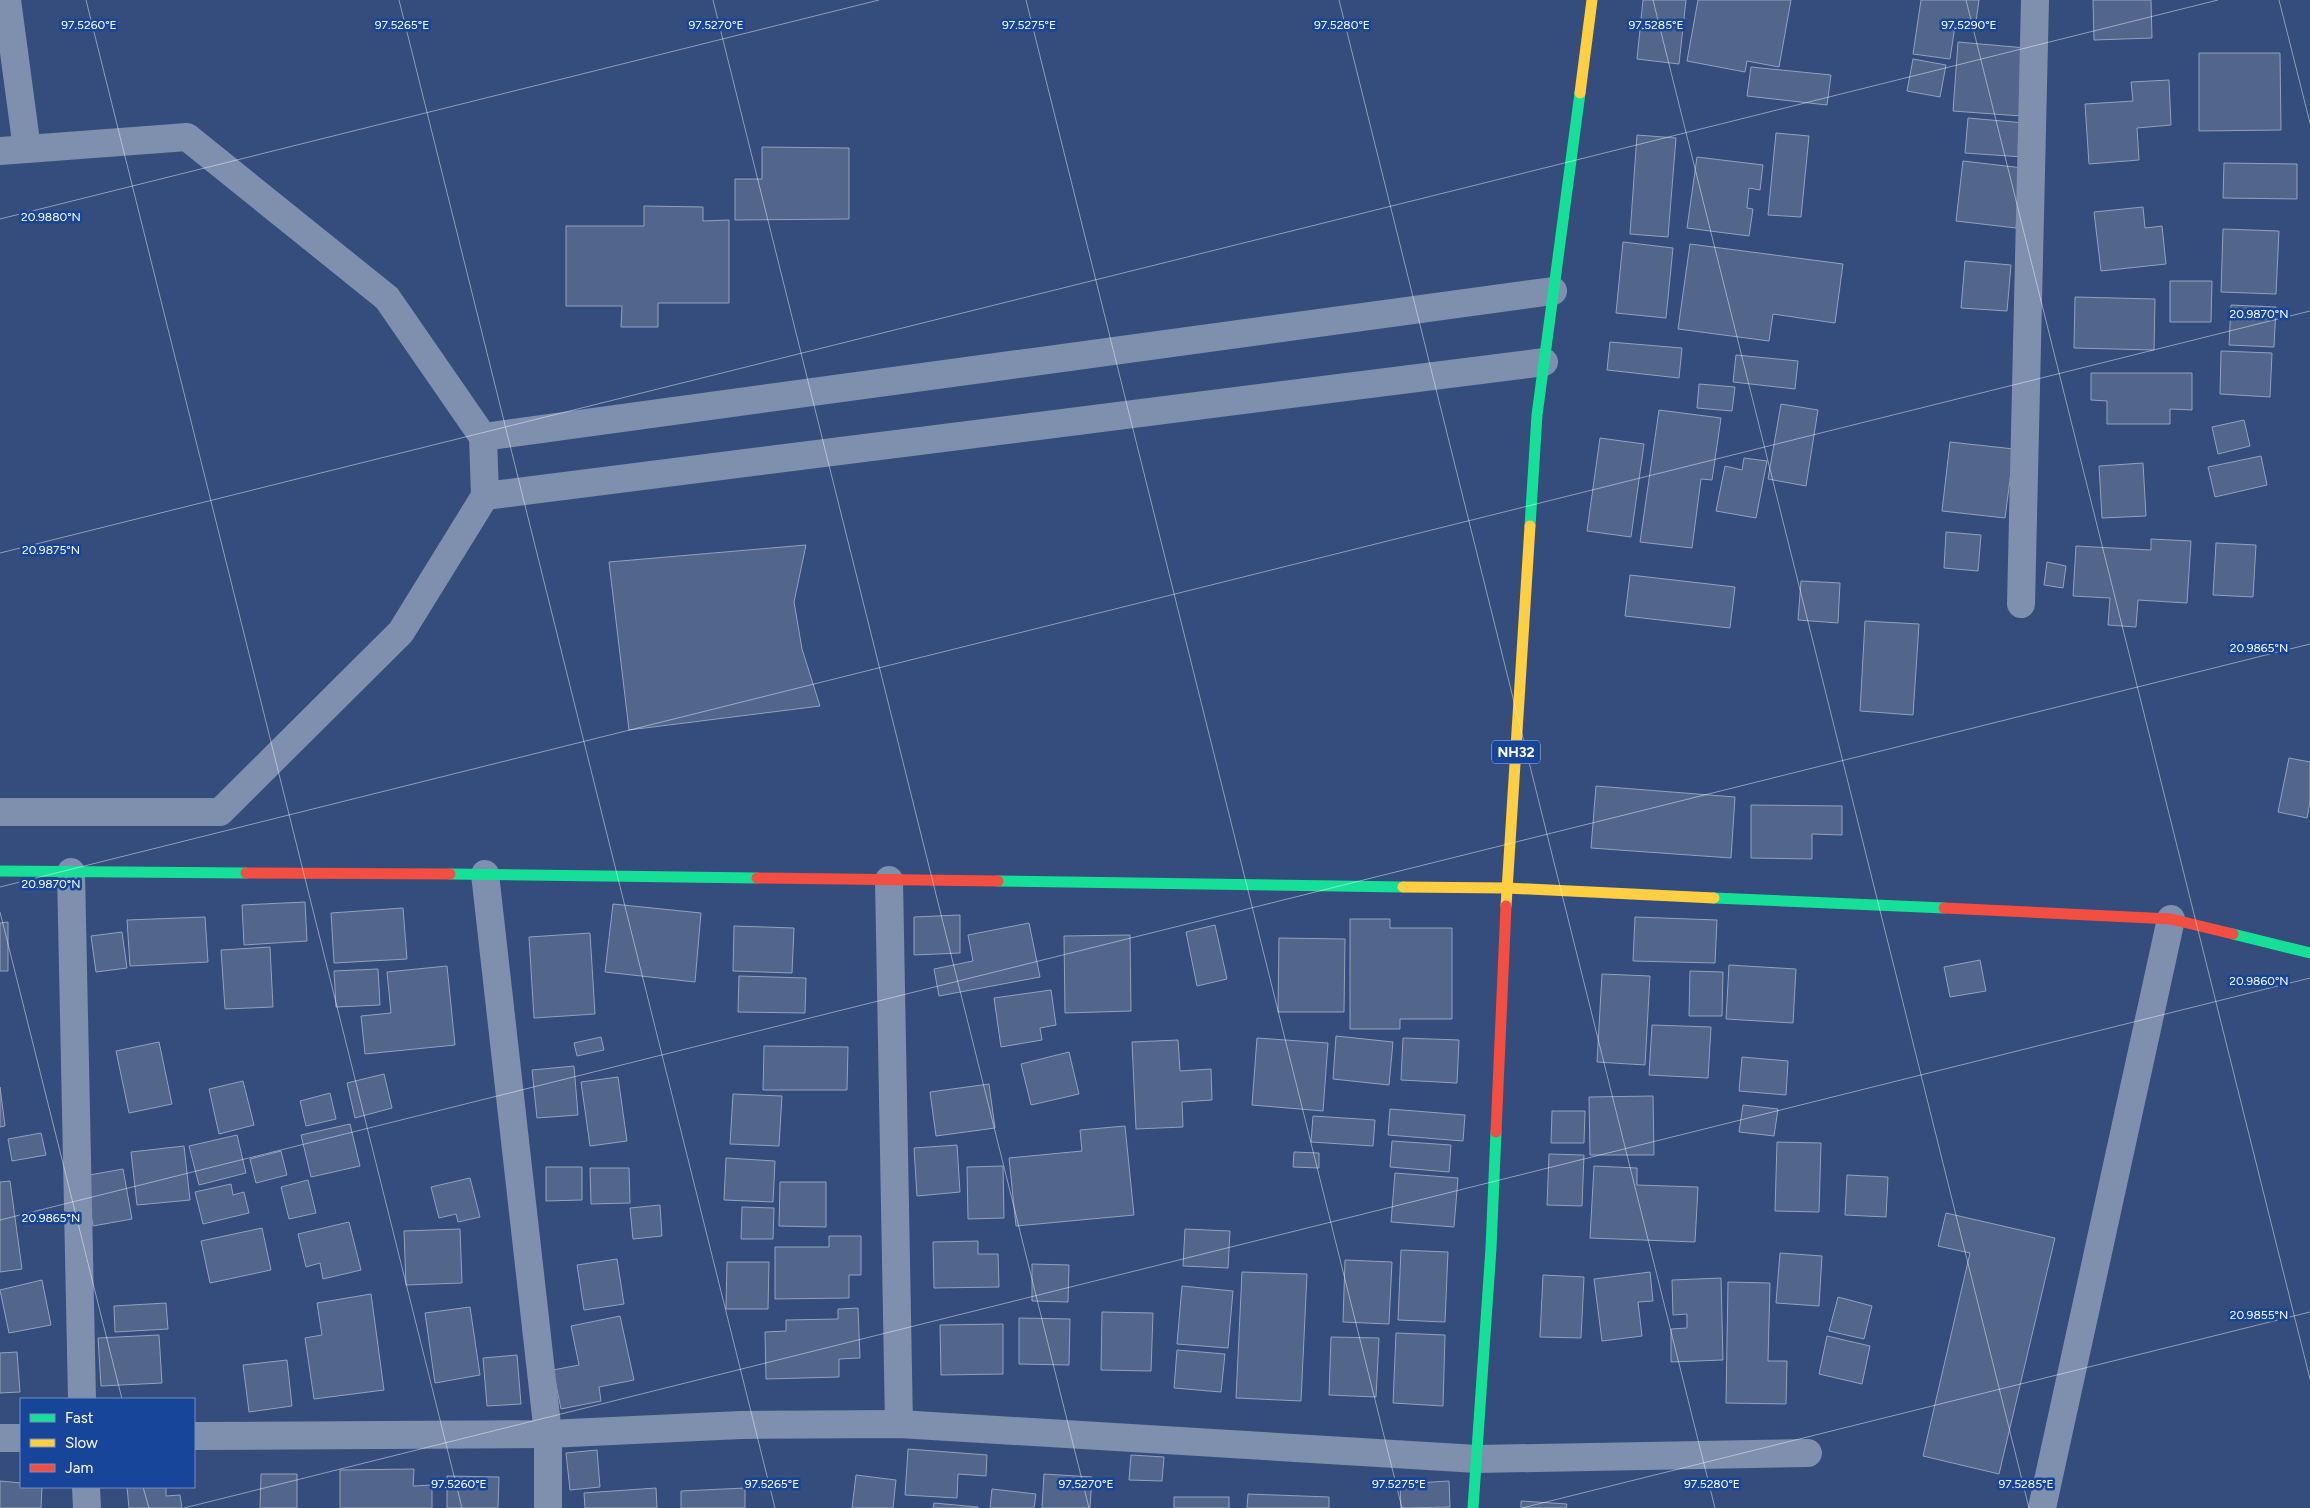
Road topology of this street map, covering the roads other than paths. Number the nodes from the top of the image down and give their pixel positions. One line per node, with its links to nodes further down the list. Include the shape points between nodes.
1 (7, 0): 4 (street)
2 (1592, 0): 6 (main road, NH32)
3 (2035, 0): 10 (street)
4 (27, 149): 5 (street); 8 (street, via 187,137 387,298)
5 (0, 151)
6 (1553, 291): 7 (main road, NH32); 8 (street)
7 (1544, 362): 9 (street); 16 (main road, NH32, via 1537,415)
8 (482, 437): 9 (street)
9 (485, 496): 11 (street, via 401,632 220,812)
10 (2021, 604)
11 (0, 812)
12 (0, 871): 13 (main road)
13 (71, 872): 14 (main road); 19 (street)
14 (485, 874): 15 (main road); 21 (street)
15 (889, 880): 16 (main road); 20 (street)
16 (1507, 888): 17 (main road); 26 (main road, NH32, via 1491,1248)
17 (2171, 919): 18 (main road); 31 (street)
18 (2310, 952)
19 (82, 1398)
20 (899, 1424): 21 (street, via 741,1424); 26 (street)
21 (548, 1434): 22 (street); 29 (street)
22 (195, 1436)
23 (0, 1438): 24 (street)
24 (20, 1438)
25 (1808, 1453): 26 (street)
26 (1477, 1458): 30 (main road, NH32)
27 (86, 1488): 28 (street)
28 (87, 1508)
29 (548, 1508)
30 (1473, 1508)
31 (2042, 1508)

